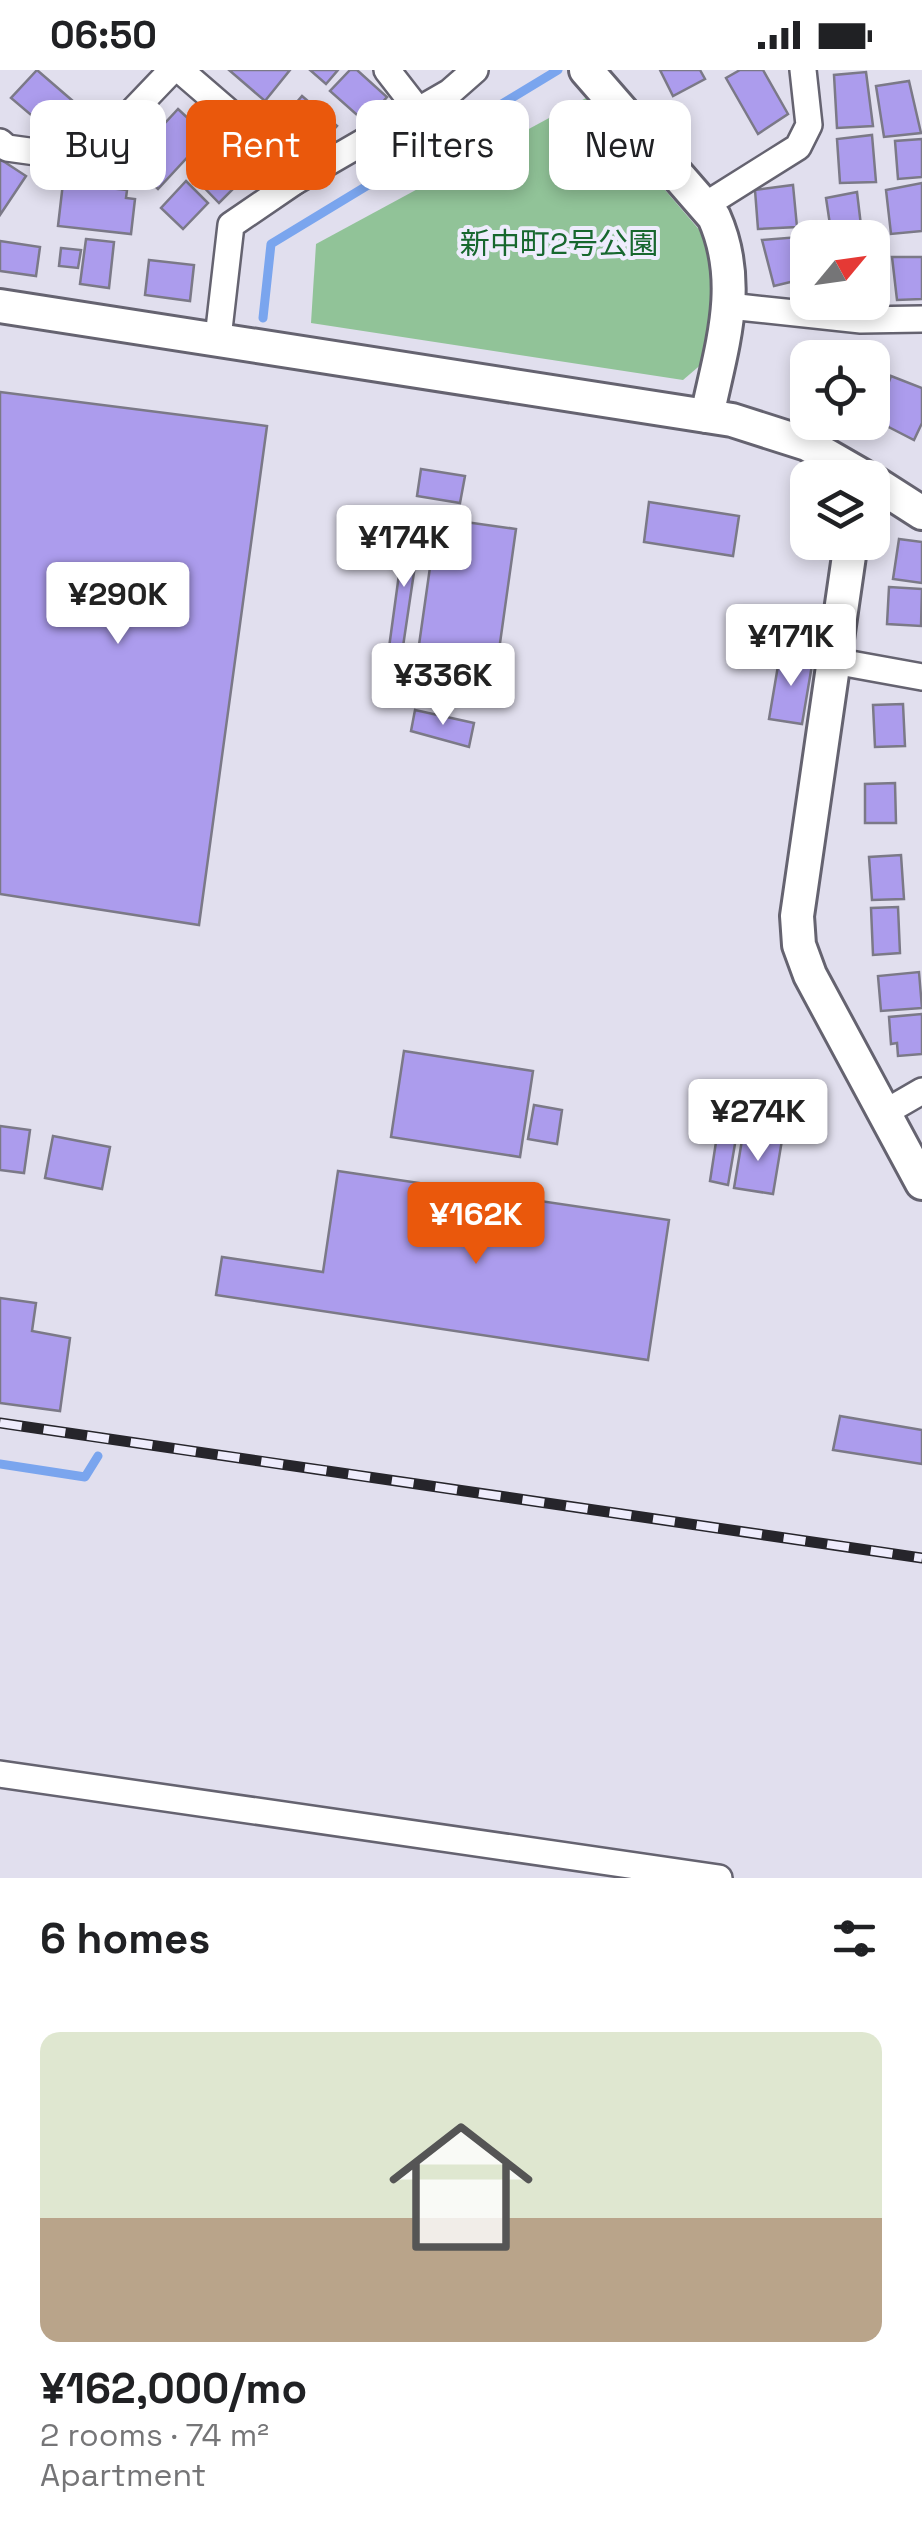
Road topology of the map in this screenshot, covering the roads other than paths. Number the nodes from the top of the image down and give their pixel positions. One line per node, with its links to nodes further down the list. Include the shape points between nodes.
1 (172, 70): 10 (street, via 87,159)
2 (180, 70): 7 (street)
3 (387, 70): 8 (street)
4 (475, 70): 9 (street)
5 (586, 70): 12 (street)
6 (803, 70): 12 (street, via 809,125 798,148)
7 (215, 100)
8 (410, 100)
9 (436, 100)
10 (0, 142)
11 (282, 190): 16 (street, via 231,225)
12 (704, 206): 14 (street, via 725,243)
13 (0, 306): 16 (street)
14 (729, 306): 15 (street, via 861,320); 17 (street)
15 (922, 319)
16 (218, 338): 17 (street)
17 (707, 416): 18 (street, via 807,444)
18 (834, 460)
19 (890, 493): 20 (street)
20 (922, 513)
21 (848, 560): 22 (street)
22 (834, 661): 23 (street); 25 (street, via 797,916 799,946)
23 (922, 677)
24 (922, 1091): 25 (street)
25 (884, 1112): 26 (street)
26 (922, 1183)
27 (0, 1774): 28 (street)
28 (719, 1878)

